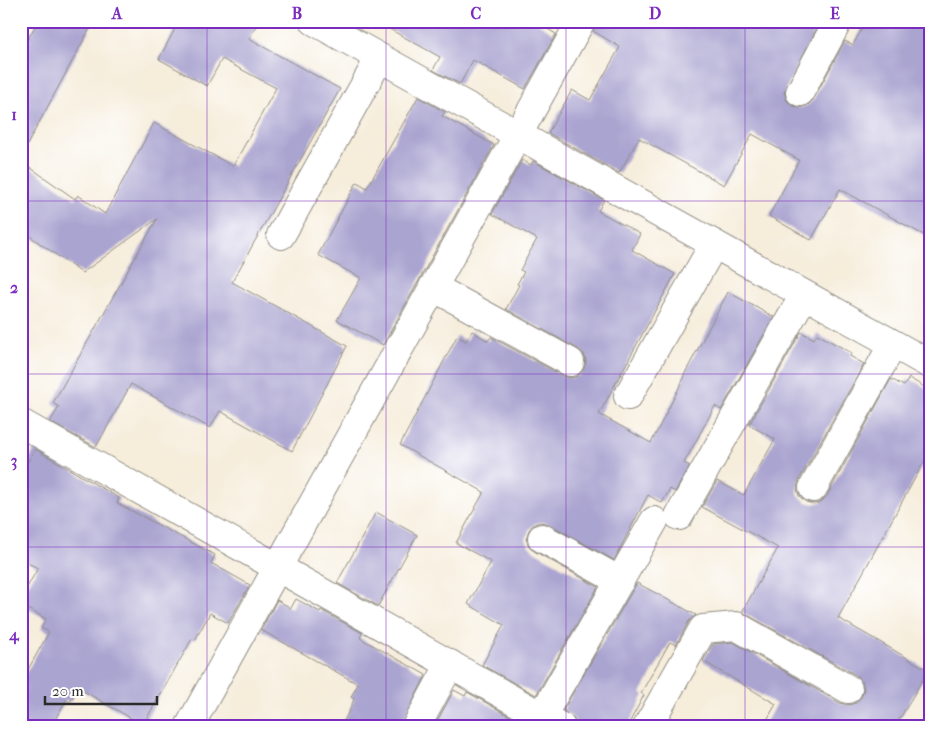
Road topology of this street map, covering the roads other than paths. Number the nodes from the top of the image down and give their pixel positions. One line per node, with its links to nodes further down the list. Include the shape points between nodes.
1 (314, 21): 4 (street)
2 (581, 21): 6 (street)
3 (838, 21): 5 (street)
4 (379, 59): 6 (street); 7 (street)
5 (800, 92)
6 (518, 136): 8 (street); 9 (street)
7 (281, 235)
8 (714, 244): 10 (street); 14 (street)
9 (433, 287): 12 (street); 18 (street)
10 (804, 294): 11 (street); 19 (street, via 666,519)
11 (893, 344): 13 (street); 16 (street)
12 (570, 362)
13 (931, 365)
14 (628, 396)
15 (21, 423): 18 (street)
16 (813, 488)
17 (542, 538): 19 (street)
18 (278, 567): 20 (street); 23 (street)
19 (620, 581): 22 (street)
20 (450, 664): 22 (street); 24 (street)
21 (848, 689): 25 (street, via 736,626 703,629)
22 (551, 721)
23 (188, 727)
24 (416, 727)
25 (647, 727)

